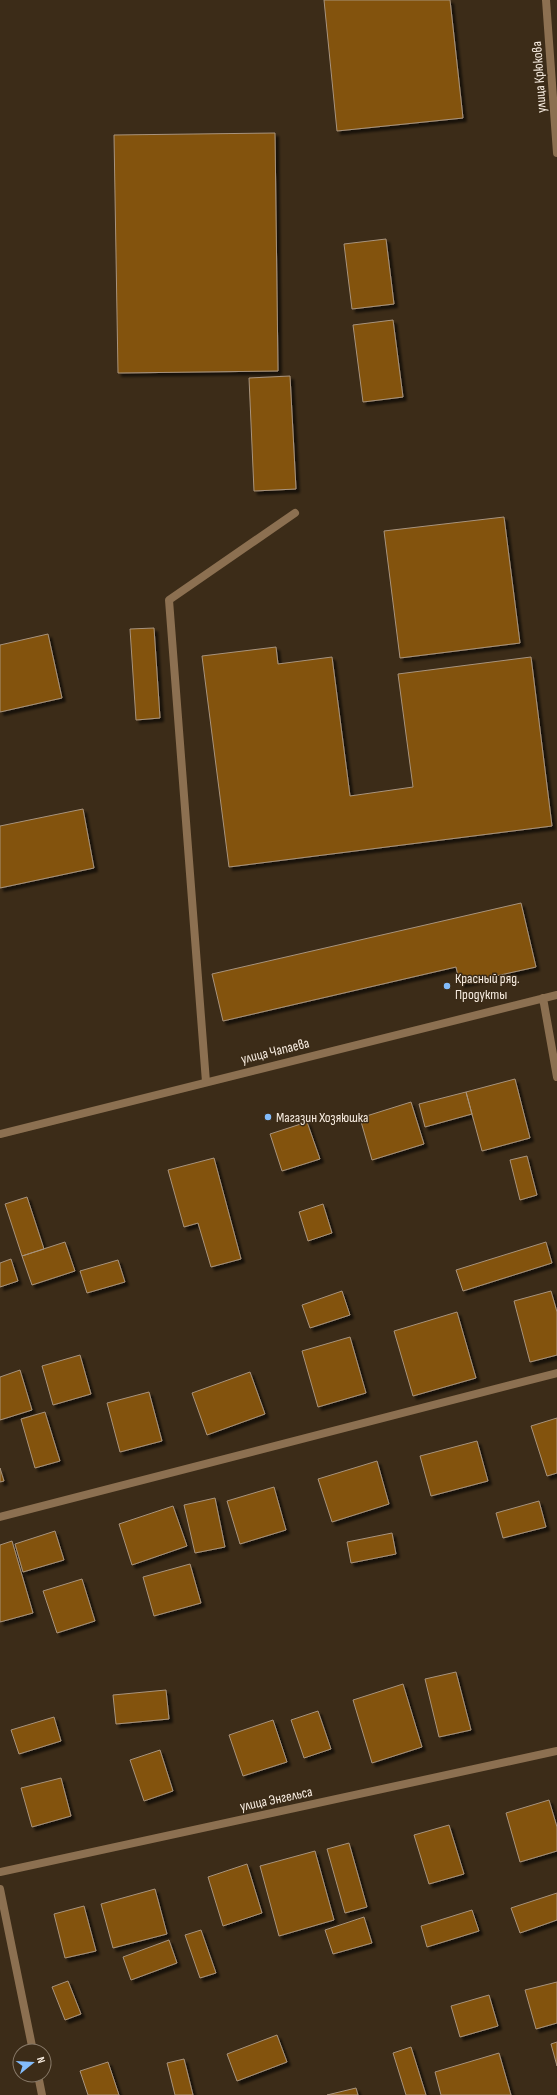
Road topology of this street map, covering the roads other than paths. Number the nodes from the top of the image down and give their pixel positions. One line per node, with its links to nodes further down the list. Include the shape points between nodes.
1 (546, 0): 2 (street, улица Крюкова)
2 (557, 153)
3 (295, 513): 7 (street, via 169,600)
4 (557, 995): 5 (street, улица Чапаева)
5 (543, 998): 6 (street); 7 (street, улица Чапаева)
6 (557, 1077)
7 (206, 1082): 8 (street, улица Чапаева)
8 (0, 1134)
9 (557, 1374): 10 (street)
10 (0, 1518)
11 (557, 1751): 12 (street, улица Энгельса)
12 (0, 1872)
13 (0, 1889): 14 (street)
14 (31, 2043)
15 (40, 2083): 16 (street)
16 (42, 2095)

